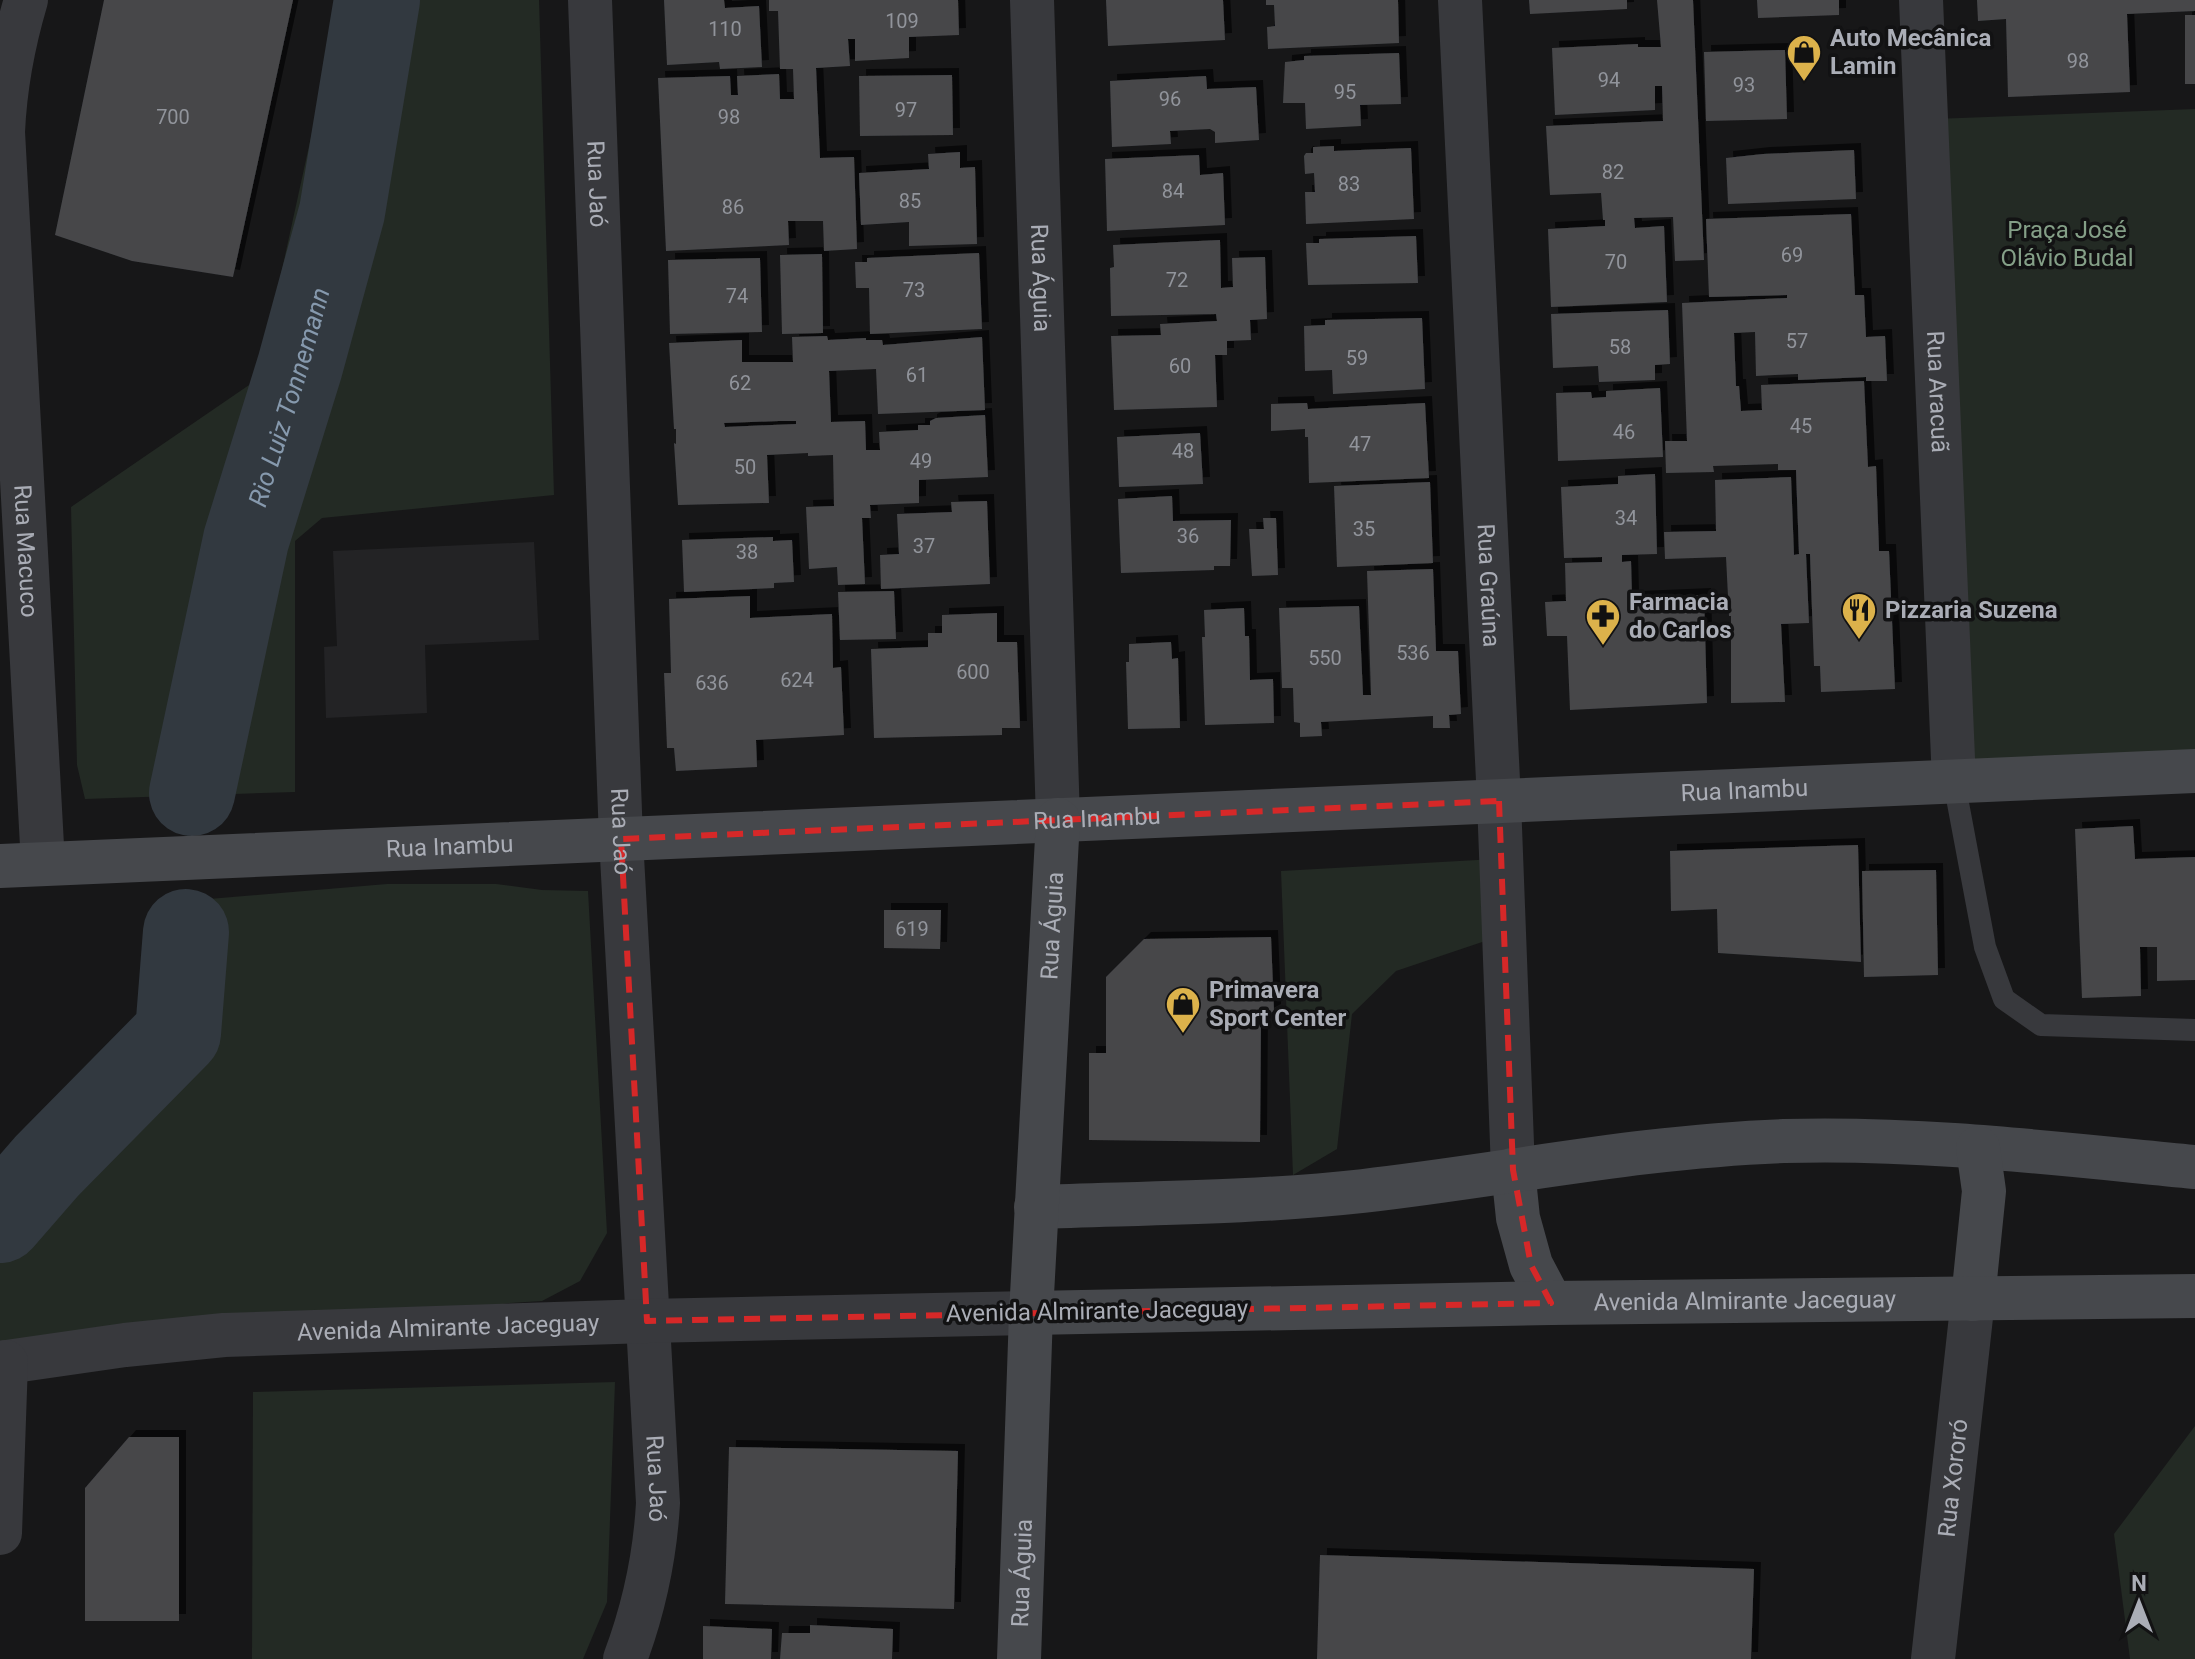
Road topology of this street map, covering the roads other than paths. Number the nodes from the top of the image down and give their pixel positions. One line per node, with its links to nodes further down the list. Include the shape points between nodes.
1 (26, 0): 6 (street, Rua Macuco, via 6,84 3,132)
2 (590, 0): 11 (street, Rua Jaó)
3 (1032, 0): 10 (street, Rua Águia)
4 (1460, 0): 9 (street, Rua Graúna)
5 (1921, 0): 8 (street, Rua Aracuã)
6 (9, 408): 12 (street, Rua Macuco)
7 (2195, 771): 8 (street, Rua Inambu)
8 (1954, 782): 9 (street, Rua Inambu); 14 (lane, via 1985,947 2004,999 2041,1025)
9 (1499, 801): 10 (street, Rua Inambu); 17 (street, Rua Graúna)
10 (1058, 820): 11 (street, Rua Inambu); 18 (street, Rua Águia)
11 (621, 839): 12 (street, Rua Inambu); 23 (street, Rua Jaó)
12 (43, 864): 13 (street, Rua Inambu)
13 (0, 866)
14 (2195, 1030)
15 (1978, 1148): 16 (street); 17 (street, via 1785,1141 1611,1155); 20 (street, via 1984,1191)
16 (2195, 1167)
17 (1513, 1170): 18 (street, via 1314,1195); 21 (street, via 1518,1218 1531,1265)
18 (1036, 1207): 22 (street, Rua Águia)
19 (2195, 1296): 20 (street, Avenida Almirante Jaceguay)
20 (1973, 1299): 21 (street, Avenida Almirante Jaceguay); 28 (street, Rua Xororó)
21 (1551, 1303): 22 (street, Avenida Almirante Jaceguay)
22 (1031, 1313): 23 (street, Avenida Almirante Jaceguay); 27 (street, Rua Águia)
23 (647, 1321): 24 (street, Avenida Almirante Jaceguay, via 224,1335); 26 (street, Rua Jaó, via 658,1503 655,1551)
24 (3, 1362): 25 (street)
25 (0, 1533)
26 (625, 1659)
27 (1019, 1659)
28 (1933, 1659)

